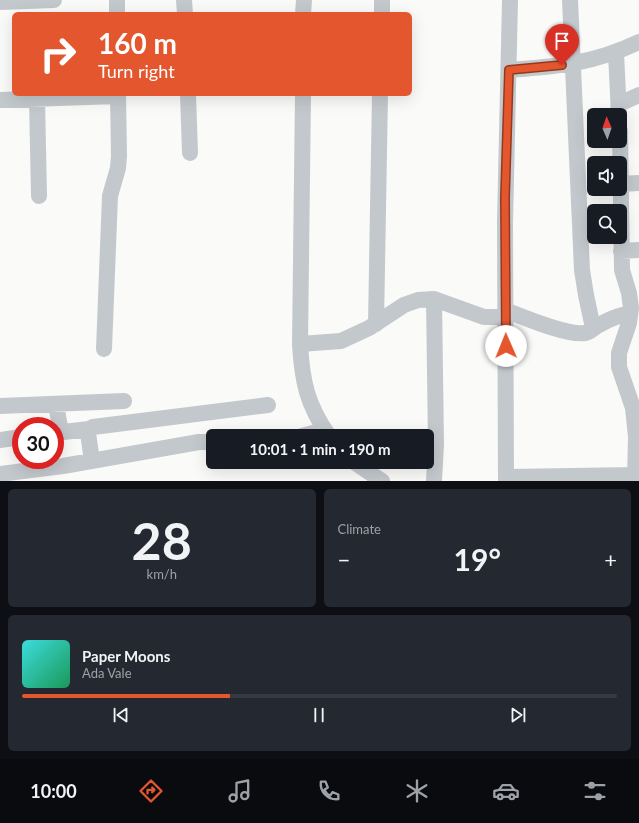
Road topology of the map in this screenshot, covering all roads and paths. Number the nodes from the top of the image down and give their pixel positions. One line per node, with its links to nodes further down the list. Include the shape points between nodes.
1 (54, 0): 8 (street)
2 (117, 0): 9 (street)
3 (184, 0): 10 (street)
4 (304, 0): 11 (street)
5 (382, 0): 12 (street)
6 (510, 0): 16 (street)
7 (570, 0): 15 (street)
8 (0, 2)
9 (117, 12)
10 (185, 12)
11 (304, 12)
12 (382, 12)
13 (639, 42): 14 (street)
14 (616, 53): 15 (street); 25 (street)
15 (574, 64): 16 (street); 38 (street, via 582,270)
16 (509, 70): 35 (street)
17 (639, 95): 26 (street)
18 (98, 96): 23 (street)
19 (118, 96): 40 (street, via 119,156 110,196)
20 (188, 96): 27 (street)
21 (303, 96): 39 (street)
22 (380, 96): 37 (street)
23 (37, 99): 24 (street); 30 (street)
24 (0, 100)
25 (619, 108)
26 (620, 108)
27 (190, 154)
28 (639, 183): 29 (street)
29 (627, 184)
30 (39, 196)
31 (621, 196): 33 (street)
32 (639, 250): 33 (street)
33 (621, 251): 36 (street, via 622,270 631,300)
34 (434, 299): 35 (street, via 484,317); 37 (street, via 418,300 404,305); 58 (street)
35 (505, 314): 38 (street, via 572,332 586,332); 56 (street)
36 (630, 314): 38 (street, via 617,316); 55 (street, via 619,367 633,408 636,437)
37 (376, 324): 39 (street, via 341,341)
38 (593, 328)
39 (300, 344): 47 (street, via 304,386)
40 (104, 349)
41 (124, 401): 42 (street)
42 (56, 404): 44 (street); 45 (street)
43 (268, 405): 46 (street)
44 (0, 406)
45 (57, 417)
46 (90, 429): 48 (street); 52 (street, via 88,432)
47 (324, 429)
48 (64, 432)
49 (12, 438): 50 (street)
50 (0, 440)
51 (206, 442): 52 (street)
52 (92, 461): 54 (street)
53 (364, 469): 57 (street)
54 (0, 474)
55 (635, 478): 56 (street)
56 (506, 479)
57 (382, 481)
58 (434, 481)

